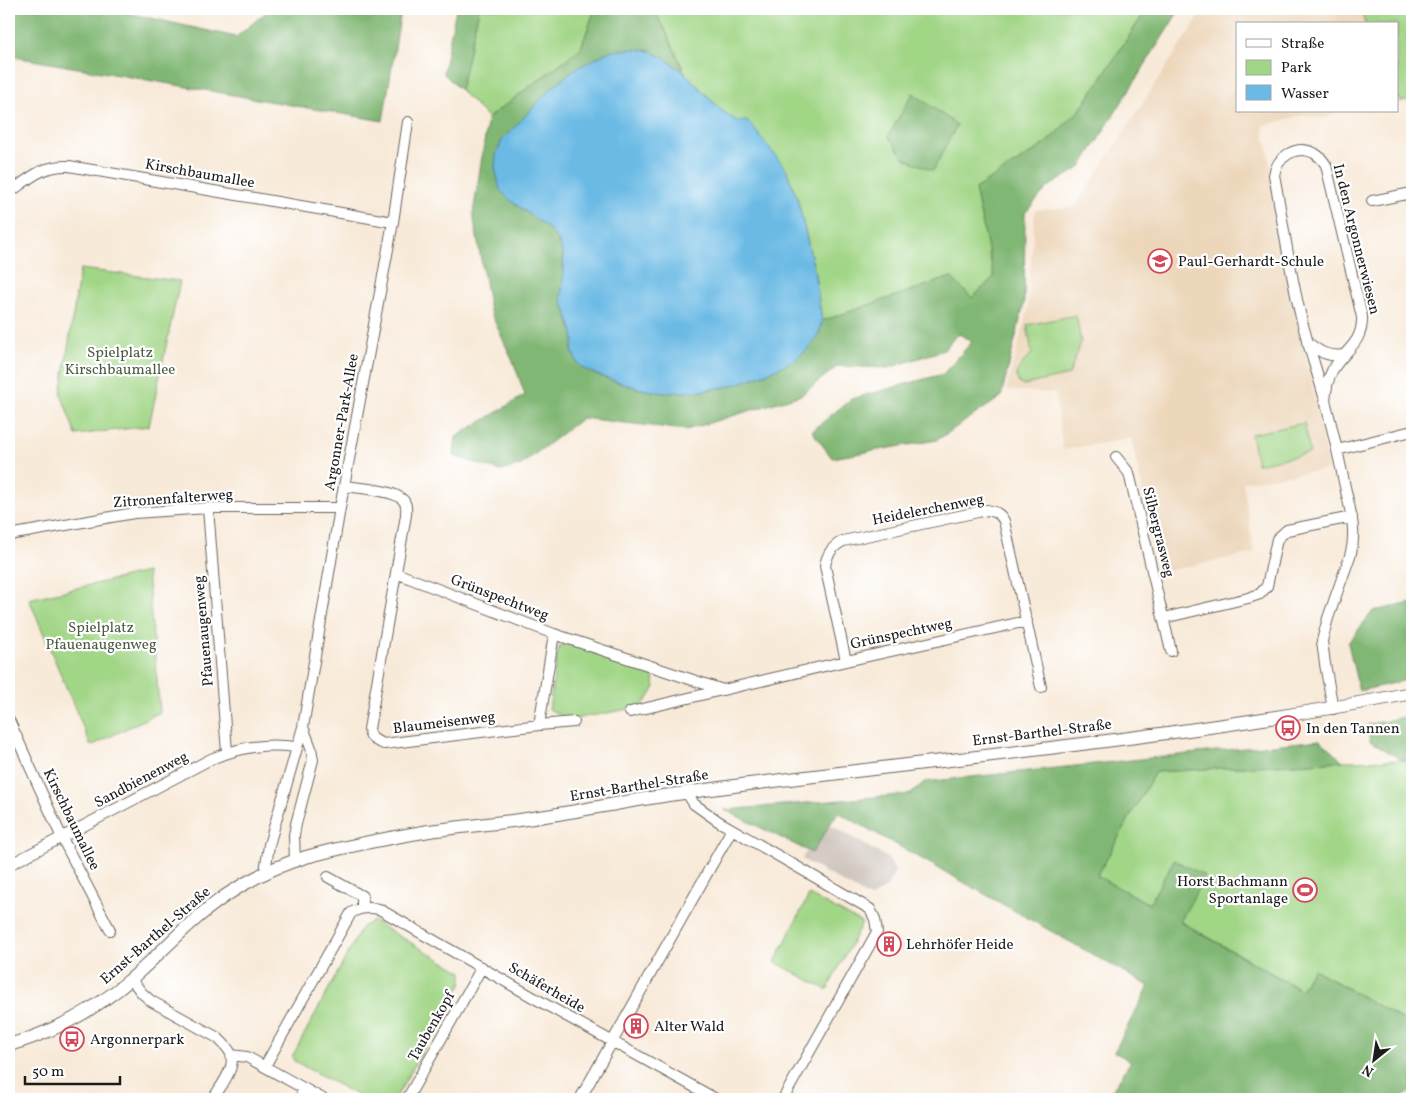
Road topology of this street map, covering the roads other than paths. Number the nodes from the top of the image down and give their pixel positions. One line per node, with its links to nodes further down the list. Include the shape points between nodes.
1 (408, 122): 5 (street, Argonner-Park-Allee)
2 (9, 193): 5 (street, Kirschbaumallee, via 42,170 69,166)
3 (1412, 193): 4 (street)
4 (1372, 201)
5 (393, 222): 12 (street, Argonner-Park-Allee)
6 (1307, 342): 7 (street, via 1321,352); 7 (street, In den Argonnerwiesen, via 1274,175 1284,156 1298,150 1315,154 1326,165 1362,317 1358,339); 8 (street, In den Argonnerwiesen)
7 (1344, 355): 8 (street, In den Argonnerwiesen, via 1331,372)
8 (1325, 401): 10 (street, In den Argonnerwiesen)
9 (1412, 431): 10 (street)
10 (1337, 450): 15 (street, In den Argonnerwiesen)
11 (1116, 457): 18 (street, Silbergrasweg, via 1129,473)
12 (344, 486): 14 (street, Argonner-Park-Allee); 17 (street, via 394,494 404,500 406,515)
13 (208, 508): 14 (street, Zitronenfalterweg); 16 (street, Zitronenfalterweg, via 134,514); 33 (street, Pfauenaugenweg)
14 (340, 508): 31 (street, Argonner-Park-Allee)
15 (1352, 517): 18 (street, via 1287,530 1277,539 1267,586 1260,594); 26 (street, In den Argonnerwiesen, via 1353,547 1322,641)
16 (9, 535)
17 (396, 573): 20 (street, Grünspechtweg); 30 (street, Blaumeisenweg, via 370,736 384,744)
18 (1164, 618): 21 (street, Silbergrasweg)
19 (1027, 621): 22 (street, Grünspechtweg); 22 (street, Heidelerchenweg, via 1004,521 994,511 843,541 830,551 825,566); 23 (street, Heidelerchenweg)
20 (554, 634): 24 (street, Grünspechtweg); 30 (street)
21 (1171, 651)
22 (846, 661): 24 (street, Grünspechtweg)
23 (1041, 687)
24 (723, 690): 27 (street, Grünspechtweg)
25 (1412, 693): 26 (street)
26 (1333, 709): 34 (street, Ernst-Barthel-Straße)
27 (630, 712)
28 (9, 720): 36 (street, Kirschbaumallee)
29 (574, 722): 30 (street, Blaumeisenweg)
30 (539, 725)
31 (303, 727): 32 (street, Argonner-Park-Allee); 37 (street, Argonner-Park-Allee, via 313,760 294,835)
32 (296, 747): 33 (street, Sandbienenweg, via 269,745); 39 (street, Argonner-Park-Allee, via 269,845)
33 (227, 752): 36 (street, Sandbienenweg)
34 (687, 793): 35 (street, via 694,804); 37 (street, Ernst-Barthel-Straße, via 430,831)
35 (732, 829): 45 (street); 56 (street, via 870,909 875,919 877,932)
36 (62, 838): 38 (street, Sandbienenweg); 42 (street, Kirschbaumallee)
37 (295, 860): 39 (street, Ernst-Barthel-Straße)
38 (9, 865)
39 (265, 872): 44 (street, Ernst-Barthel-Straße, via 228,893)
40 (328, 877): 41 (street, via 362,896)
41 (362, 908): 43 (street, Schäferheide, via 380,909); 48 (street, via 351,913)
42 (110, 930)
43 (482, 967): 45 (street, Schäferheide); 53 (street, Taubenkopf)
44 (131, 979): 46 (street, Ernst-Barthel-Straße, via 67,1023); 47 (street, via 150,1001 218,1038)
45 (613, 1041): 54 (street); 55 (street, Schäferheide)
46 (9, 1046)
47 (231, 1055): 48 (street); 50 (street, via 232,1064)
48 (265, 1066): 49 (street)
49 (305, 1089): 51 (street); 52 (street)
50 (213, 1099)
51 (299, 1099)
52 (323, 1099)
53 (407, 1099)
54 (580, 1099)
55 (716, 1099)
56 (783, 1099)

